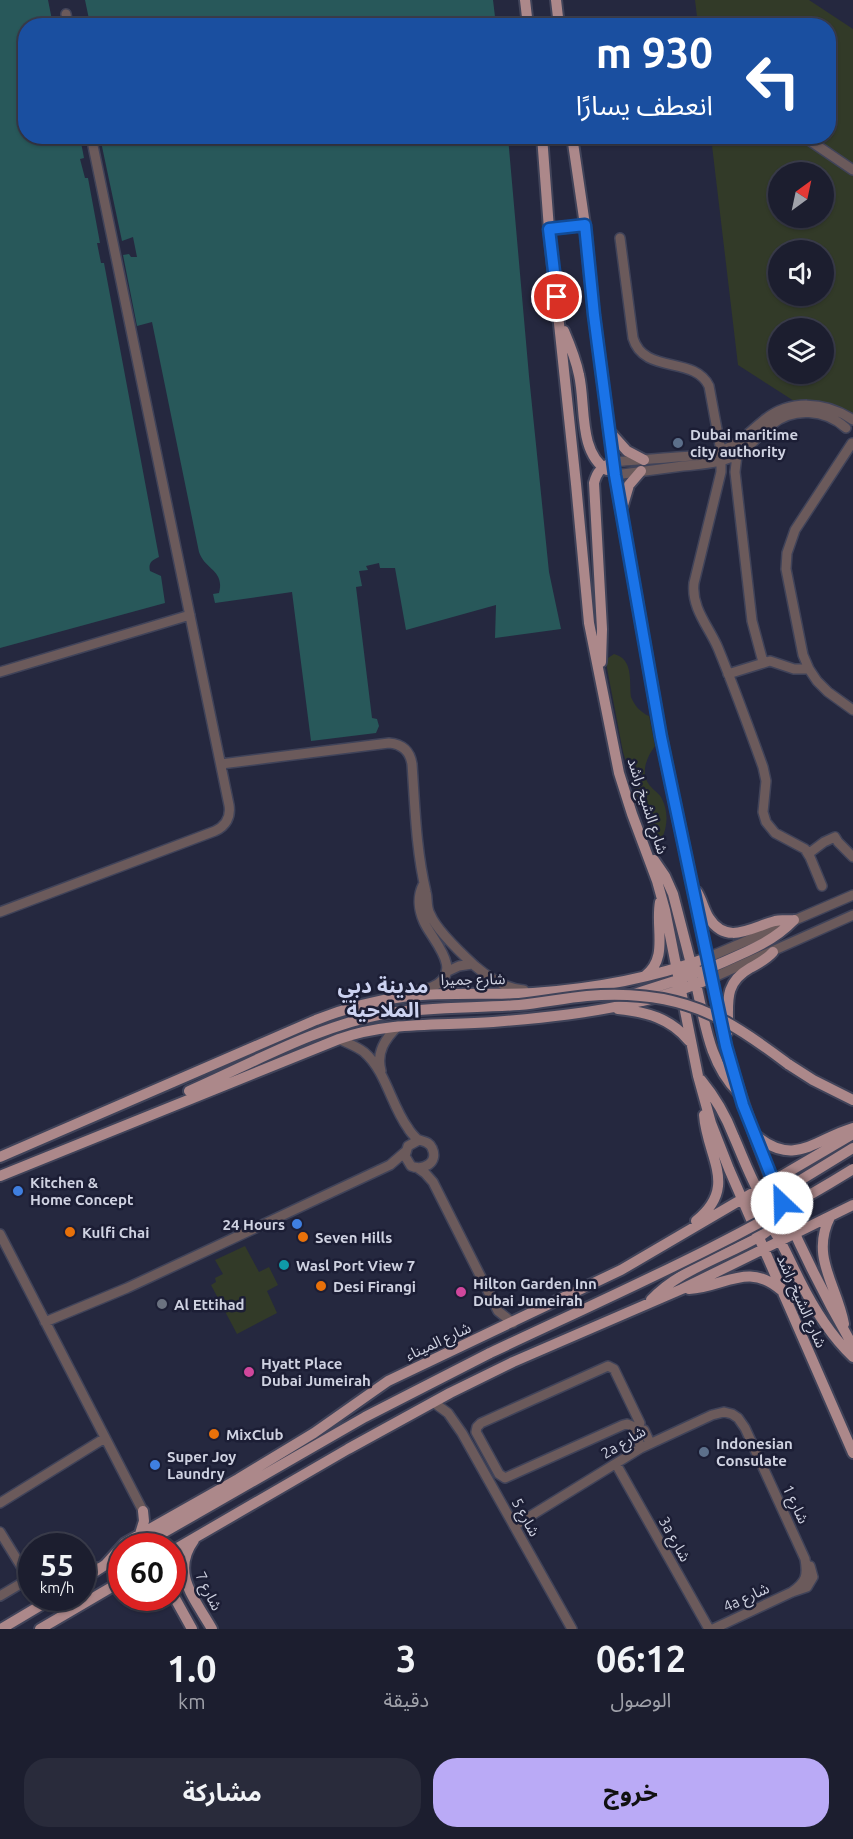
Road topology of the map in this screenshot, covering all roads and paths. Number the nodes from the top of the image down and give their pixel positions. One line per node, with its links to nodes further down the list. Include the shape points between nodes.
1 (525, 0): 5 (main road)
2 (556, 0): 6 (main road)
3 (66, 14): 4 (street)
4 (67, 18)
5 (527, 18)
6 (558, 18)
7 (93, 144): 27 (street)
8 (543, 144): 13 (main road, شارع الشيخ راشد)
9 (573, 144): 12 (main road, شارع الشيخ راشد)
10 (815, 144): 11 (street)
11 (853, 170)
12 (585, 225): 13 (main road); 18 (main road, شارع الشيخ راشد)
13 (549, 229): 15 (main road, شارع الشيخ راشد)
14 (620, 238): 21 (street, via 634,343 648,358 704,377 711,391)
15 (560, 320): 23 (main road, via 579,377 588,444 592,455); 32 (main road, شارع الشيخ راشد, via 586,601)
16 (853, 420): 17 (street); 21 (street, via 823,406 791,407 768,417)
17 (846, 428): 19 (street); 20 (street, via 820,414 801,412 773,423)
18 (609, 431): 22 (main road, via 627,451); 23 (main road, شارع الشيخ راشد)
19 (853, 443): 29 (street, via 795,530 787,553 787,577)
20 (737, 455): 21 (street); 28 (street, via 735,472 751,611)
21 (721, 456): 22 (street); 24 (street); 31 (street, via 719,487 693,595)
22 (644, 460): 23 (street)
23 (608, 464): 25 (main road, شارع الشيخ راشد); 32 (main road, via 596,474 594,483 602,629)
24 (641, 471): 25 (street); 26 (main road, via 628,485)
25 (615, 475): 26 (main road, شارع الشيخ راشد)
26 (622, 518): 38 (main road, شارع الشيخ راشد)
27 (190, 615): 30 (street); 34 (street)
28 (763, 662): 29 (street); 31 (street)
29 (809, 669): 33 (street, via 828,692)
30 (0, 672)
31 (728, 674): 36 (street, via 764,767 766,822)
32 (600, 683): 35 (main road, شارع الشيخ راشد, via 619,773)
33 (853, 710)
34 (221, 764): 39 (street, via 389,743 400,746 412,764); 43 (street, via 230,810 220,829)
35 (647, 853): 42 (main road, شارع الشيخ راشد); 51 (main road, via 670,885)
36 (808, 854): 37 (street, via 835,837); 40 (street)
37 (853, 857)
38 (691, 882): 45 (main road, via 710,920 725,931 740,933); 48 (main road, شارع الشيخ راشد)
39 (423, 885): 47 (street, via 432,918); 50 (street, via 422,915 445,956)
40 (822, 886)
41 (853, 895): 45 (street)
42 (661, 896): 49 (main road, شارع الشيخ راشد); 52 (main road, via 660,953 654,968)
43 (0, 912)
44 (853, 915): 46 (street, شارع جميرا)
45 (794, 920): 48 (main road, via 765,943)
46 (773, 952): 48 (street, شارع جميرا); 60 (main road, via 743,973 732,987 727,1002)
47 (472, 964): 50 (street); 54 (street, via 500,982)
48 (710, 968): 51 (main road); 51 (main road, شارع جميرا); 60 (main road, شارع الشيخ راشد)
49 (676, 969): 51 (main road, شارع جميرا); 52 (main road, شارع جميرا); 53 (main road, شارع الشيخ راشد)
50 (446, 972): 55 (street, via 434,986)
51 (694, 974): 53 (main road); 63 (main road, via 714,1058)
52 (645, 976): 54 (main road, شارع جميرا)
53 (679, 985): 56 (main road, via 630,995); 59 (main road, شارع الشيخ راشد)
54 (536, 993): 55 (main road, شارع جميرا)
55 (391, 1000): 74 (main road, شارع جميرا, via 331,1014)
56 (600, 1009): 57 (main road, via 503,1021); 59 (main road, via 660,1017)
57 (398, 1026): 58 (main road); 62 (street, via 380,1050)
58 (339, 1039): 62 (street, via 363,1051); 66 (main road)
59 (690, 1041): 61 (main road, شارع الشيخ راشد)
60 (726, 1046): 63 (main road, شارع الشيخ راشد)
61 (698, 1076): 64 (main road, شارع الشيخ راشد); 83 (main road, via 724,1115)
62 (382, 1077): 67 (street)
63 (739, 1094): 69 (main road, شارع الشيخ راشد)
64 (704, 1099): 85 (main road, شارع الشيخ راشد); 95 (main road, via 710,1147 718,1166 718,1189 707,1211)
65 (853, 1100): 66 (main road, bridge, via 807,1076 723,1020 684,1005 629,994 532,1004 420,1009 356,1020 312,1035 171,1100)
66 (145, 1116): 80 (main road)
67 (405, 1123): 71 (street); 73 (street)
68 (853, 1128): 69 (main road, via 797,1150 774,1146)
69 (754, 1134): 82 (main road, شارع الشيخ راشد)
70 (853, 1134): 82 (main road, شارع الميناء)
71 (419, 1140): 73 (street); 75 (street, via 431,1146)
72 (853, 1148): 84 (main road)
73 (407, 1149): 76 (street); 77 (street)
74 (0, 1157)
75 (431, 1162): 78 (street); 81 (street)
76 (408, 1163): 77 (street); 78 (street)
77 (390, 1165): 102 (street)
78 (418, 1168): 81 (street)
79 (853, 1169): 119 (main road, bridge, via 726,1241 395,1401)
80 (0, 1176)
81 (433, 1182): 100 (street)
82 (773, 1182): 83 (main road, شارع الميناء); 84 (main road, شارع الشيخ راشد)
83 (758, 1191): 85 (main road, شارع الميناء); 87 (main road)
84 (780, 1199): 87 (main road); 89 (main road); 91 (main road, شارع الشيخ راشد)
85 (742, 1200): 87 (main road); 90 (main road, شارع الشيخ راشد); 95 (main road, شارع الميناء)
86 (853, 1205): 88 (main road)
87 (762, 1208): 89 (main road); 90 (main road)
88 (830, 1217): 91 (main road); 104 (main road, via 822,1253 841,1307)
89 (775, 1223): 91 (main road); 93 (main road); 94 (main road)
90 (752, 1224): 93 (main road, شارع الشيخ راشد)
91 (796, 1233): 94 (main road); 104 (main road, شارع الشيخ راشد)
92 (0, 1234): 102 (street)
93 (759, 1238): 96 (main road, شارع الشيخ راشد); 99 (main road, via 678,1278)
94 (781, 1241): 96 (main road); 106 (main road, via 821,1318)
95 (668, 1244): 101 (main road, شارع الميناء)
96 (764, 1249): 97 (main road); 98 (main road, شارع الشيخ راشد)
97 (682, 1289): 98 (main road, via 702,1288 744,1276 761,1278); 99 (main road)
98 (782, 1290): 110 (main road, شارع الشيخ راشد)
99 (647, 1305): 108 (main road)
100 (498, 1311): 101 (street); 103 (street)
101 (513, 1323): 103 (main road, شارع الميناء)
102 (47, 1325): 115 (street)
103 (497, 1330): 107 (main road, شارع الميناء)
104 (845, 1333): 105 (main road, شارع الشيخ راشد)
105 (853, 1346)
106 (853, 1356)
107 (377, 1388): 119 (main road); 122 (main road, شارع الميناء, via 327,1425)
108 (450, 1393): 109 (main road); 112 (street, شارع 5)
109 (433, 1402): 112 (street, شارع 5); 128 (main road)
110 (830, 1402): 114 (main road); 117 (main road, شارع الشيخ راشد)
111 (732, 1411): 116 (street, 2a شارع, via 722,1408); 136 (street, شارع 1, via 745,1428 812,1569)
112 (453, 1419): 123 (street, شارع 5)
113 (638, 1428): 113 (street, via 614,1369 608,1366 482,1424 476,1432 499,1474 507,1478 623,1425); 116 (street)
114 (853, 1436)
115 (106, 1441): 120 (street); 121 (street)
116 (645, 1445): 118 (street, 2a شارع)
117 (853, 1453)
118 (616, 1464): 123 (street, 2a شارع); 147 (street, 3a شارع)
119 (279, 1468): 127 (main road)
120 (0, 1503)
121 (143, 1510): 122 (main road); 125 (main road)
122 (163, 1522): 126 (main road, شارع الميناء)
123 (513, 1523): 146 (street, شارع 5)
124 (0, 1532): 130 (street)
125 (140, 1533)
126 (142, 1533)
127 (163, 1533)
128 (200, 1535): 129 (main road); 145 (main road, شارع 7, via 189,1548 183,1572)
129 (186, 1543)
130 (18, 1560)
131 (108, 1560): 134 (main road, شارع الميناء)
132 (108, 1564): 134 (main road)
133 (96, 1567): 134 (street)
134 (101, 1568): 135 (main road, شارع الميناء)
135 (96, 1571)
136 (809, 1580): 148 (street, 4a شارع)
137 (18, 1585): 139 (street)
138 (108, 1589): 143 (main road)
139 (0, 1596)
140 (31, 1611): 142 (main road)
141 (182, 1611): 144 (main road)
142 (1, 1629)
143 (40, 1629)
144 (192, 1629)
145 (212, 1629)
146 (572, 1629)
147 (709, 1629)
148 (713, 1629)

